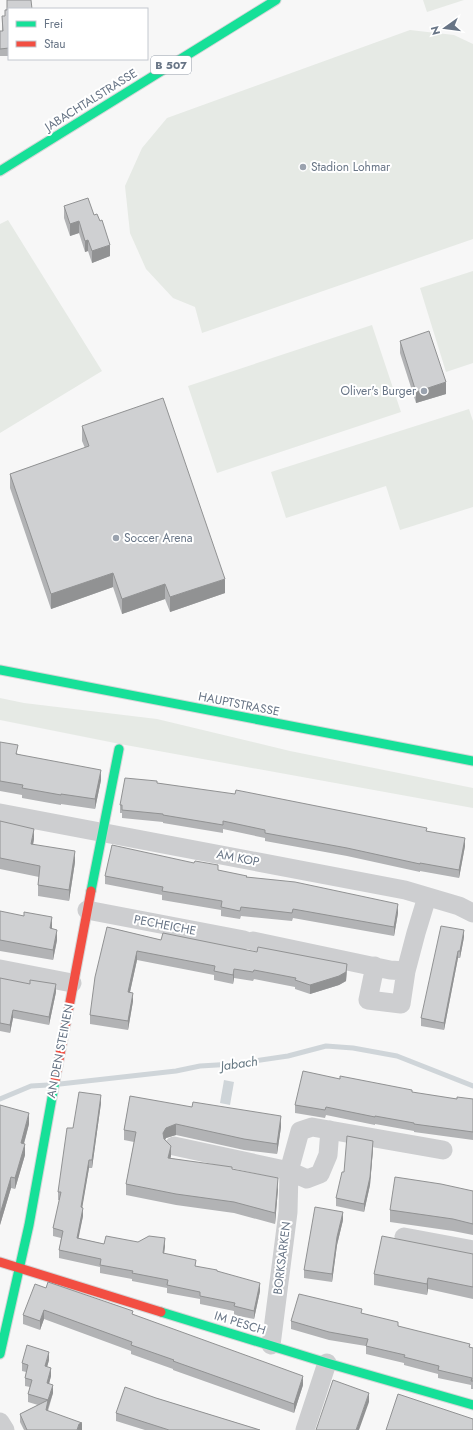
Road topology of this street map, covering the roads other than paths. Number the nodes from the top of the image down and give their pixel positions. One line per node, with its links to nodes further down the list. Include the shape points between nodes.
1 (276, 0): 2 (street, JABACHTALSTRASSE / B 507)
2 (0, 171)
3 (0, 670): 5 (street, HAUPTSTRASSE)
4 (119, 749): 7 (street, AN DEN STEINEN)
5 (473, 761)
6 (0, 813): 7 (street, AM KOP)
7 (104, 832): 8 (street, AM KOP, via 405,890); 9 (street, AN DEN STEINEN)
8 (427, 897): 10 (street, AM KOP); 13 (street)
9 (87, 910): 11 (street, PECHEICHE); 14 (street, AN DEN STEINEN)
10 (473, 912)
11 (375, 966): 13 (street, PECHEICHE); 13 (street, via 368,1000 401,1004)
12 (0, 969): 14 (street)
13 (406, 971)
14 (72, 983): 22 (street, AN DEN STEINEN)
15 (330, 1130): 17 (street, BORKSARKEN); 18 (street, BORKSARKEN, via 312,1127 300,1131); 18 (street, via 328,1155 320,1174 306,1179)
16 (174, 1146): 18 (street)
17 (443, 1150)
18 (289, 1171): 23 (street, BORKSARKEN, via 288,1212)
19 (404, 1237): 20 (street)
20 (473, 1250)
21 (0, 1262): 22 (street, IM PESCH)
22 (20, 1267): 23 (street, IM PESCH); 24 (street, AN DEN STEINEN)
23 (270, 1345): 25 (street, IM PESCH)
24 (0, 1354)
25 (327, 1363): 26 (street, IM PESCH); 29 (street)
26 (473, 1404)
27 (0, 1422): 28 (street)
28 (6, 1430)
29 (305, 1430)

